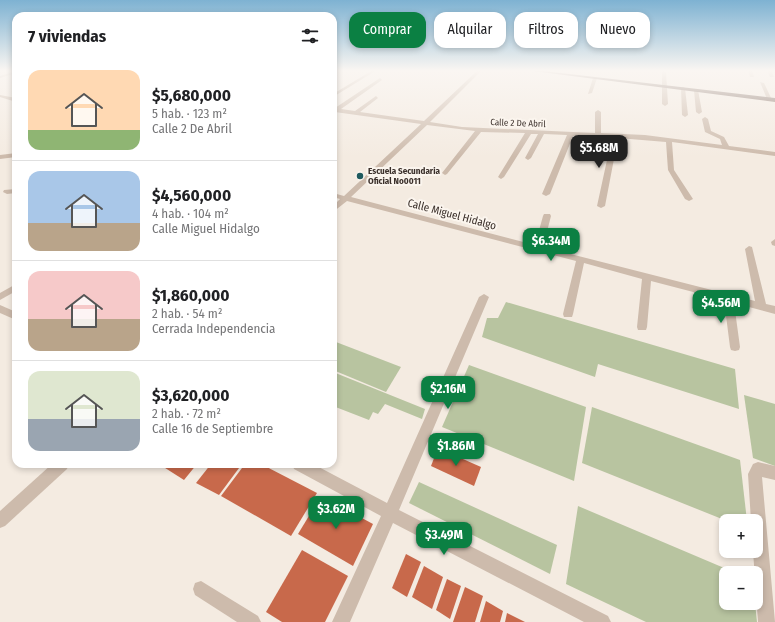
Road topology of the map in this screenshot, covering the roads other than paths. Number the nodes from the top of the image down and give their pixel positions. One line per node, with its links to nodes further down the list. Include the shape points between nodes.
1 (350, 99): 8 (street)
2 (373, 99): 12 (street)
3 (450, 99): 15 (street)
4 (665, 99): 7 (street)
5 (684, 99): 13 (street)
6 (697, 99): 11 (street)
7 (665, 104)
8 (337, 107)
9 (337, 110): 12 (street, Calle 2 De Abril)
10 (598, 112): 22 (street)
11 (699, 112)
12 (355, 113): 15 (street, Calle 2 De Abril)
13 (685, 116)
14 (705, 119): 25 (street, via 708,132 722,138)
15 (425, 124): 17 (street, Calle 2 De Abril); 36 (street)
16 (504, 126): 17 (street, via 461,123)
17 (454, 129): 18 (street, Calle 2 De Abril)
18 (479, 130): 19 (street, Calle 2 De Abril); 30 (street)
19 (529, 132): 20 (street, Calle 2 De Abril); 31 (street)
20 (542, 133): 21 (street, Calle 2 De Abril); 29 (street)
21 (571, 134): 22 (street, Calle 2 De Abril); 34 (street)
22 (598, 136): 23 (street, Calle 2 De Abril)
23 (615, 136): 24 (street, Calle 2 De Abril); 39 (street)
24 (669, 140): 25 (street, Calle 2 De Abril); 37 (street, via 671,170)
25 (726, 147): 26 (street, Calle 2 De Abril)
26 (775, 154)
27 (12, 156): 28 (street)
28 (0, 157)
29 (528, 158)
30 (445, 173)
31 (501, 177)
32 (12, 191): 33 (street)
33 (7, 192)
34 (546, 194)
35 (337, 196): 36 (street, Calle Miguel Hidalgo)
36 (346, 198): 38 (street); 41 (street, Calle Miguel Hidalgo)
37 (689, 199)
38 (337, 206)
39 (600, 206)
40 (547, 216): 41 (street)
41 (538, 248): 43 (street, Calle Miguel Hidalgo)
42 (749, 249): 49 (street)
43 (581, 259): 44 (street, Calle Miguel Hidalgo); 53 (street)
44 (647, 276): 48 (street, Calle Miguel Hidalgo); 54 (street)
45 (12, 290): 46 (street)
46 (0, 297)
47 (484, 297): 59 (street)
48 (729, 298): 49 (street, Calle Miguel Hidalgo); 55 (street)
49 (761, 306): 51 (street, Calle Miguel Hidalgo)
50 (0, 309): 52 (street)
51 (775, 310)
52 (12, 312)
53 (568, 314)
54 (642, 327)
55 (735, 347)
56 (58, 468): 60 (street)
57 (306, 468): 59 (street)
58 (775, 473): 65 (street, via 758,470 755,474)
59 (390, 513): 63 (street); 64 (street)
60 (0, 522)
61 (201, 588): 62 (street)
62 (252, 622)
63 (341, 622)
64 (602, 622)
65 (767, 622)

